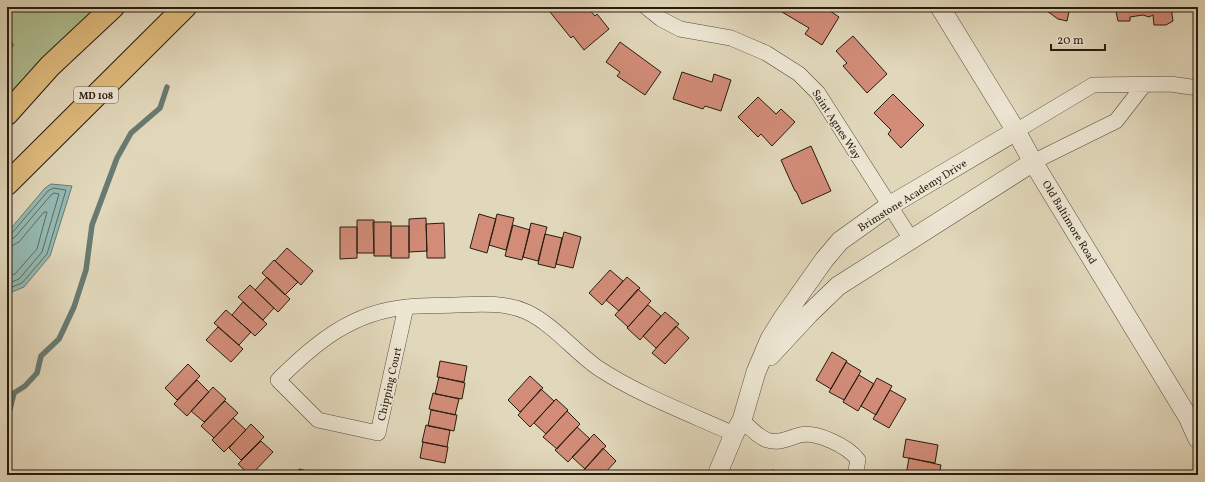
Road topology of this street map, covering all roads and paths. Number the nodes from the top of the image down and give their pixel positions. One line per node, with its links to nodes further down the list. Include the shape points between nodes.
1 (113, 7): 7 (main road, via 50,66)
2 (184, 7): 10 (main road, MD 108)
3 (646, 7): 11 (street, Saint Agnes Way, via 680,29 731,38 766,53 799,74 818,93)
4 (940, 7): 8 (street, Old Baltimore Road)
5 (1144, 85): 6 (street, via 1170,84); 8 (street, via 1093,86); 9 (street, via 1116,121)
6 (1198, 88)
7 (7, 114)
8 (1016, 131): 9 (street, Old Baltimore Road); 11 (street, Brimstone Academy Drive)
9 (1033, 162): 12 (street, Brimstone Academy Drive); 16 (street, Old Baltimore Road, via 1188,417)
10 (7, 184)
11 (889, 206): 12 (street, Saint Agnes Way); 14 (street, Brimstone Academy Drive, via 840,241 824,260 770,339)
12 (911, 239): 14 (street, Brimstone Academy Drive, via 838,286 790,333)
13 (406, 307): 13 (street, Chipping Court, via 367,315 345,325 301,357 278,380 318,420 378,433); 15 (street, Chipping Court, via 473,304 512,307 540,320 597,367 619,380)
14 (756, 372): 15 (street, Brimstone Academy Drive)
15 (738, 427): 17 (street, Brimstone Academy Drive); 18 (street, Chipping Court, via 767,440 780,442 810,434 825,438 853,454 858,460)
16 (1198, 439)
17 (717, 475)
18 (855, 475)

